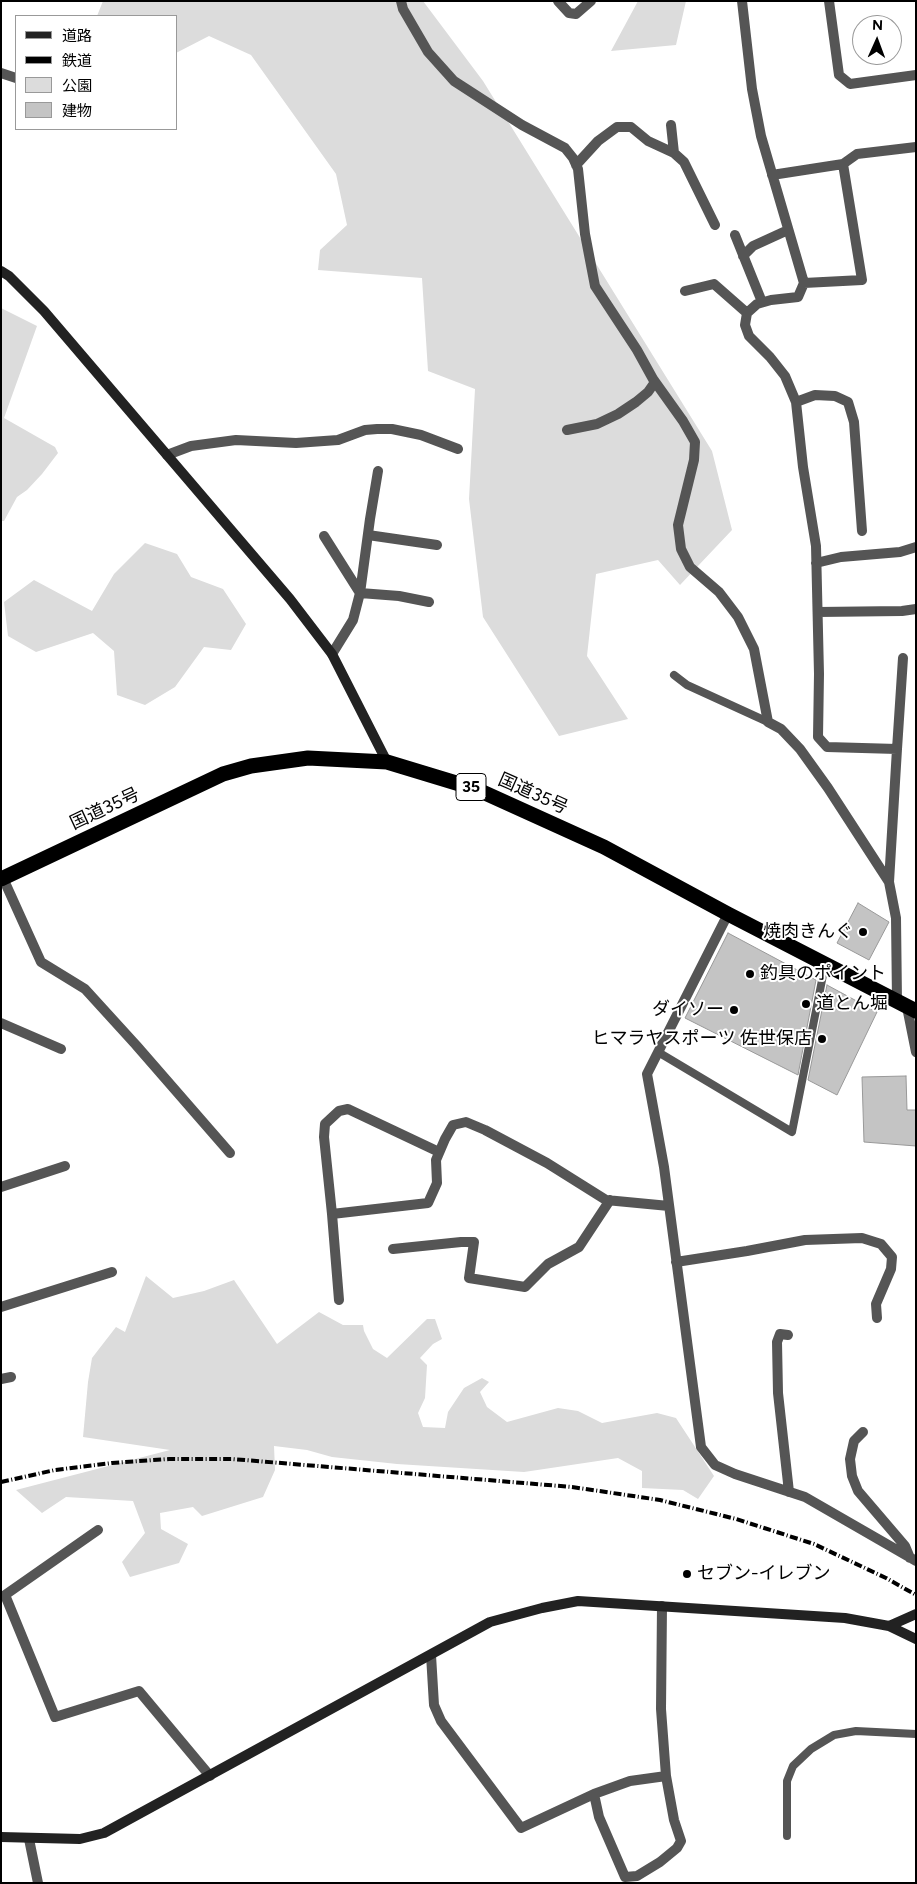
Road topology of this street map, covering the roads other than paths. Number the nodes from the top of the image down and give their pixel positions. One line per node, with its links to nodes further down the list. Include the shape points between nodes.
1 (401, 1): 13 (street, via 428,52 454,81 522,125 566,148)
2 (558, 1): 3 (street, via 569,14 576,14)
3 (592, 1)
4 (742, 1): 14 (street, via 752,89)
5 (829, 1): 7 (street, via 839,75 850,84)
6 (1, 73): 8 (street)
7 (916, 75)
8 (15, 78)
9 (671, 125): 11 (street)
10 (916, 147): 12 (street, via 857,154)
11 (674, 153): 13 (street, via 648,141 632,127 617,127 598,141); 15 (street, via 684,162)
12 (843, 164): 14 (street); 20 (street, via 862,280)
13 (576, 165): 24 (street, via 595,286)
14 (772, 175): 16 (street)
15 (715, 225)
16 (788, 230): 18 (street, via 753,246); 20 (street)
17 (735, 235): 18 (street)
18 (743, 256): 22 (street)
19 (1, 271): 28 (street, via 44,311)
20 (804, 283): 22 (street, via 798,297)
21 (685, 291): 23 (street, via 714,284)
22 (762, 302): 23 (street)
23 (747, 313): 25 (street, via 745,325 749,336 786,376)
24 (655, 382): 26 (street, via 648,392 618,414 598,424); 43 (street, via 695,442 694,460 678,525 681,550 690,567 719,592 738,617 754,649)
25 (796, 402): 30 (street, via 815,394 835,396 848,402 854,422); 35 (street)
26 (567, 430)
27 (458, 450): 28 (street, via 421,435 377,429 338,440 296,443 236,440 191,446)
28 (167, 455): 40 (street)
29 (378, 471): 31 (street)
30 (862, 531)
31 (368, 535): 33 (street); 36 (street)
32 (324, 536): 36 (street)
33 (437, 545)
34 (916, 547): 35 (street)
35 (816, 563): 39 (street)
36 (360, 593): 37 (street); 40 (street, via 353,620)
37 (429, 602)
38 (916, 609): 39 (street)
39 (818, 612): 44 (street, via 818,737 827,746)
40 (332, 654): 45 (street)
41 (903, 658): 44 (street)
42 (674, 675): 43 (lane, via 688,685)
43 (768, 722): 47 (street, via 781,729 800,749)
44 (897, 749): 47 (street)
45 (387, 762): 46 (highway, 国道35号 / 35, via 308,758 251,766 224,774); 48 (highway, 国道35号 / 35, via 476,789 604,847)
46 (2, 878): 56 (street, via 41,962 85,989)
47 (890, 882): 50 (street)
48 (728, 914): 49 (highway, 国道35号 / 35); 53 (street)
49 (825, 964): 50 (highway, 国道35号 / 35); 53 (lane, via 792,1132)
50 (907, 1006): 54 (street)
51 (1, 1023): 52 (street)
52 (61, 1049)
53 (658, 1052): 60 (street, via 647,1074)
54 (916, 1052)
55 (440, 1152): 59 (street, via 452,1125 466,1122 547,1163); 61 (street, via 436,1160 437,1183 428,1202); 61 (street, via 348,1109 339,1111 325,1124 324,1138)
56 (230, 1153)
57 (65, 1166): 58 (street)
58 (1, 1187)
59 (610, 1200): 60 (street); 62 (street, via 579,1247 548,1264 525,1287 469,1278 474,1242)
60 (669, 1206): 63 (street)
61 (332, 1214): 65 (street)
62 (393, 1249)
63 (676, 1262): 67 (street, via 805,1240 862,1238 881,1244 892,1256 891,1269 876,1304); 70 (street, via 701,1447 715,1465)
64 (112, 1272): 66 (street)
65 (339, 1300)
66 (1, 1307)
67 (877, 1318)
68 (788, 1335): 70 (street, via 780,1334 777,1342 778,1393)
69 (862, 1432): 72 (street, via 854,1441 850,1459 852,1476 858,1491)
70 (789, 1492): 72 (street, via 805,1497)
71 (98, 1530): 79 (street, via 5,1594 55,1717 138,1691)
72 (913, 1560)
73 (662, 1606): 75 (street, via 845,1618); 77 (street, via 578,1601 542,1608 490,1622); 80 (street, via 660,1668)
74 (916, 1614): 75 (street)
75 (889, 1626): 76 (street)
76 (916, 1639)
77 (431, 1655): 79 (street); 81 (street, via 434,1705 441,1721 521,1828)
78 (916, 1734): 82 (lane, via 856,1731 834,1735 811,1749 793,1766 787,1782)
79 (210, 1776): 84 (street, via 104,1833 80,1839)
80 (666, 1776): 81 (street, via 630,1781); 81 (street, via 681,1841 660,1862 637,1876 625,1877 599,1817)
81 (594, 1794)
82 (787, 1836)
83 (1, 1838): 84 (street)
84 (29, 1839): 85 (street)
85 (38, 1883)

